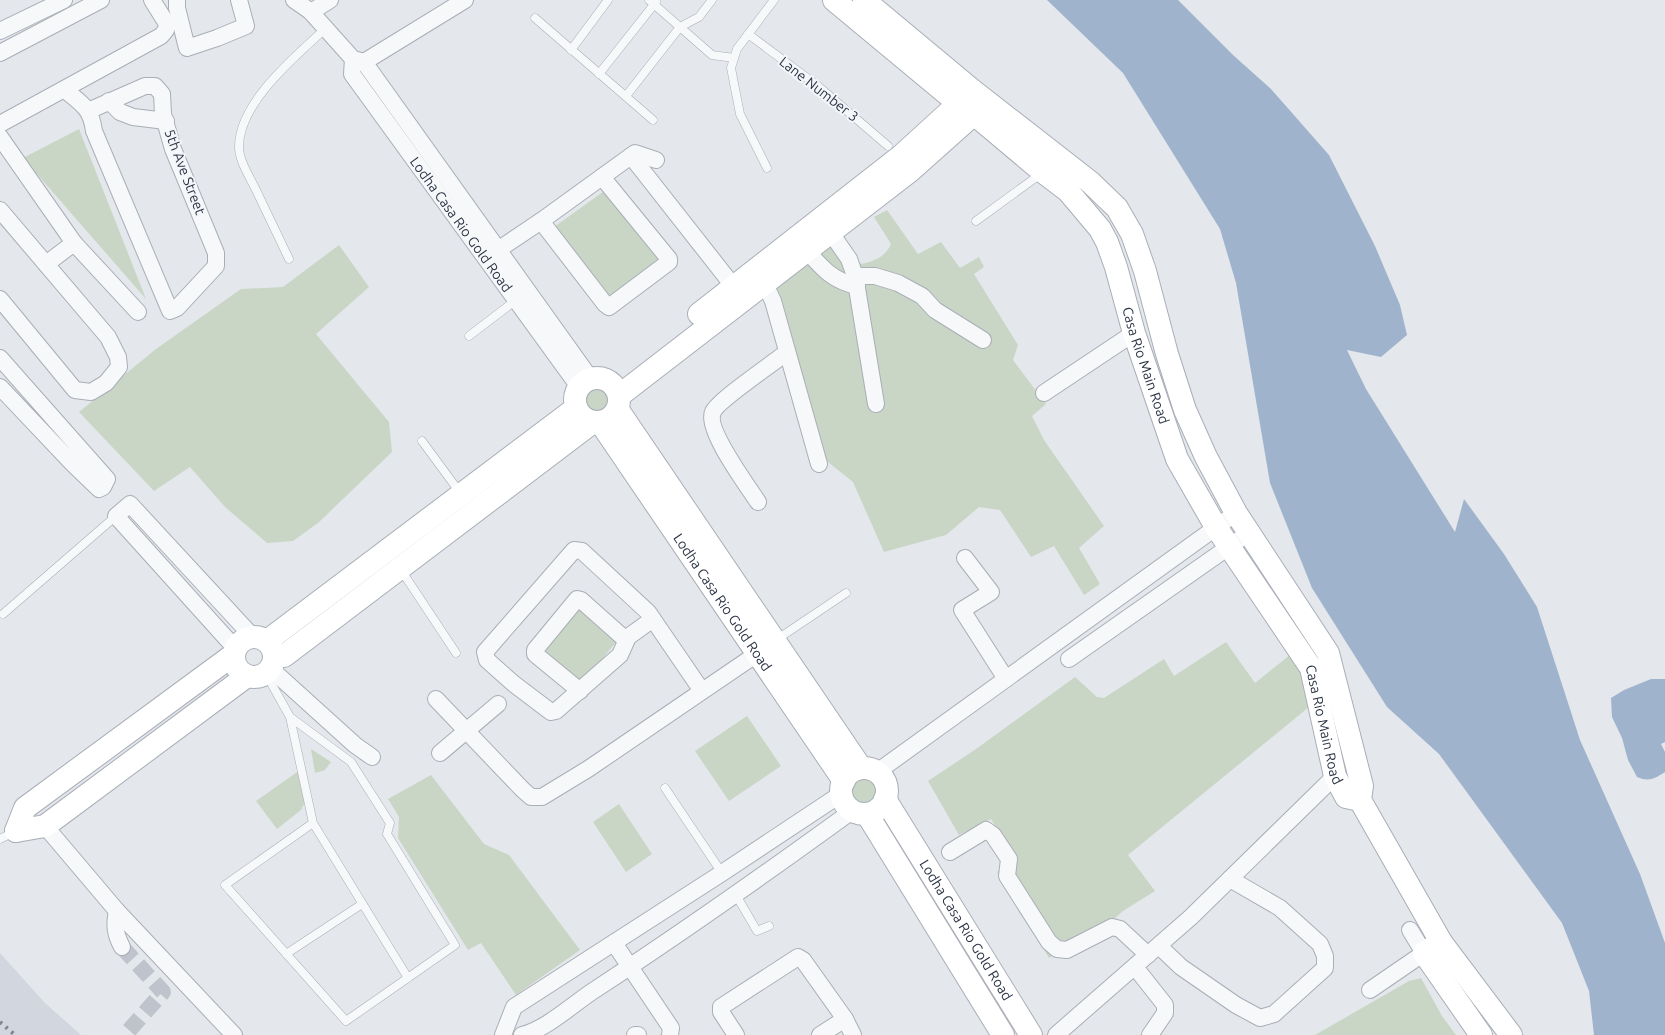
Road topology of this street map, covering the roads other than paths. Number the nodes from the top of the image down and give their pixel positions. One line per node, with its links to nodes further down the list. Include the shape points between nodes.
1 (64, 0): 20 (street)
2 (101, 0): 23 (street)
3 (152, 0): 27 (street, via 167,24 161,36)
4 (177, 0): 5 (street, via 187,48 246,26)
5 (239, 0)
6 (294, 0): 16 (street, Lodha Casa Rio Gold Road)
7 (330, 0): 16 (street)
8 (465, 0): 25 (street)
9 (608, 0): 22 (lane)
10 (712, 0): 18 (lane, via 700,17)
11 (763, 0): 15 (lane)
12 (834, 0): 30 (street, Casa Rio Main Road)
13 (864, 0): 30 (street, Casa Rio Main Road)
14 (653, 1): 18 (lane); 26 (lane)
15 (772, 3): 21 (lane)
16 (311, 12): 19 (street, Lodha Casa Rio Gold Road)
17 (535, 18): 22 (lane)
18 (680, 27): 24 (lane, via 712,55); 28 (lane)
19 (326, 28): 25 (street, Lodha Casa Rio Gold Road); 50 (lane, via 278,73 257,99 242,126 239,148 245,167)
20 (0, 31)
21 (748, 34): 24 (lane); 36 (lane, Lane Number 3, via 818,86)
22 (572, 50): 26 (lane)
23 (0, 53)
24 (734, 58): 39 (lane, via 731,68 740,114)
25 (358, 61): 49 (street, Lodha Casa Rio Gold Road)
26 (599, 74): 28 (lane)
27 (65, 90): 31 (street); 34 (street)
28 (626, 96): 32 (lane)
29 (109, 101): 31 (street, 5th Ave Street); 33 (street, via 120,112 133,117); 33 (street, 5th Ave Street, via 145,86 155,86 162,94)
30 (973, 102): 40 (street, Casa Rio Main Road); 41 (street); 73 (street, Casa Rio Main Road, via 1090,182 1117,208 1132,234 1145,271 1185,410)
31 (88, 111): 33 (street, 5th Ave Street, via 170,311 178,308 216,266 216,253 173,149)
32 (653, 120)
33 (166, 122)
34 (0, 124)
35 (0, 137): 47 (street)
36 (888, 146)
37 (631, 156): 38 (street, via 639,153); 42 (street); 55 (street)
38 (656, 160)
39 (767, 168)
40 (1043, 172): 45 (lane); 59 (street, Casa Rio Main Road, via 1068,190 1100,229 1116,267)
41 (889, 176): 46 (street); 52 (street)
42 (602, 177): 44 (street); 44 (street, via 669,259 609,307)
43 (0, 210): 51 (street)
44 (541, 221): 49 (street)
45 (976, 221)
46 (831, 233): 48 (street); 54 (street, via 849,259)
47 (74, 243): 51 (street); 58 (street)
48 (807, 251): 52 (street); 54 (street, via 833,278 844,283)
49 (492, 254): 57 (street, Lodha Casa Rio Gold Road); 67 (street, Lodha Casa Rio Gold Road)
50 (289, 259)
51 (46, 264): 56 (street, via 108,337 118,357 119,367 106,383 91,392 75,390)
52 (778, 264): 53 (street)
53 (760, 277): 55 (street); 62 (street, via 773,301); 67 (street)
54 (856, 281): 61 (street, via 875,276 898,283); 68 (street)
55 (734, 287): 67 (street)
56 (0, 299)
57 (516, 300): 60 (lane); 67 (street, Lodha Casa Rio Gold Road)
58 (138, 312)
59 (1134, 333): 65 (street); 75 (street, Casa Rio Main Road, via 1177,459)
60 (469, 336)
61 (984, 340)
62 (788, 352): 70 (street); 72 (street, via 713,411 711,422 716,436)
63 (0, 358): 64 (street)
64 (22, 382): 66 (street); 66 (street, via 107,479 103,487 99,489)
65 (1044, 393)
66 (3, 396)
67 (598, 401): 71 (street); 79 (street); 84 (street, Lodha Casa Rio Gold Road)
68 (876, 404)
69 (422, 441): 71 (lane)
70 (820, 464)
71 (462, 495): 86 (street)
72 (758, 502)
73 (1236, 513): 75 (street); 76 (street, Casa Rio Main Road)
74 (116, 516): 81 (lane); 86 (street)
75 (1216, 527): 77 (street, Casa Rio Main Road); 88 (street)
76 (1250, 532): 77 (street); 100 (street, Casa Rio Main Road, via 1328,653 1362,786)
77 (1229, 546): 87 (street); 97 (street, Casa Rio Main Road, via 1311,668)
78 (964, 558): 88 (street, via 991,592 962,610)
79 (400, 568): 85 (lane); 86 (street, via 284,656)
80 (846, 593): 84 (lane)
81 (3, 614)
82 (652, 619): 83 (street); 89 (street, via 582,551 574,550 485,652 486,660 551,712); 90 (street)
83 (626, 640): 89 (street, via 620,655); 89 (street, via 581,600 577,600 535,654)
84 (766, 648): 90 (street); 99 (street, Lodha Casa Rio Gold Road)
85 (456, 653)
86 (256, 657): 93 (lane); 96 (street); 102 (street); 103 (street, via 26,808)
87 (1069, 660)
88 (1006, 679): 99 (street)
89 (580, 691)
90 (702, 691): 94 (street, via 542,797 531,797 523,790)
91 (436, 699): 94 (street)
92 (498, 704): 94 (street)
93 (290, 717): 101 (lane); 119 (lane, via 351,762 390,823 387,834 455,945)
94 (467, 731): 95 (street)
95 (440, 753)
96 (372, 757)
97 (1335, 776): 100 (street, Casa Rio Main Road, via 1346,797); 106 (street)
98 (665, 788): 105 (lane)
99 (857, 790): 105 (street); 107 (street); 131 (street, Lodha Casa Rio Gold Road); 132 (street, Lodha Casa Rio Gold Road, via 884,780 887,787 885,799)
100 (1360, 800): 114 (street, Casa Rio Main Road)
101 (313, 823): 108 (lane); 116 (lane, via 225,885)
102 (45, 826): 103 (street); 109 (street)
103 (8, 835)
104 (950, 852): 115 (street, via 986,830 993,835 1009,859 1007,876 1049,942 1057,949 1067,950 1112,928 1120,929)
105 (722, 874): 107 (street); 112 (street)
106 (1230, 879): 115 (street); 115 (street, via 1280,908 1320,944 1325,968 1274,1014 1260,1018)
107 (736, 895): 110 (lane, via 757,932); 117 (street)
108 (362, 904): 116 (lane); 119 (lane)
109 (117, 911): 113 (street, via 114,923); 125 (street)
110 (768, 926)
111 (1410, 930): 114 (street)
112 (614, 944): 117 (street); 120 (street)
113 (122, 947)
114 (1433, 948): 121 (street); 135 (street, Casa Rio Main Road); 136 (street, Casa Rio Main Road)
115 (1154, 950): 118 (street)
116 (286, 954): 119 (lane, via 346,1021)
117 (630, 966): 122 (street); 127 (street, via 671,1028)
118 (1135, 967): 133 (street); 134 (street, via 1165,1004 1165,1013)
119 (408, 978)
120 (562, 978): 122 (street); 126 (street, via 514,1007)
121 (1370, 990)
122 (577, 1001): 124 (street)
123 (845, 1019): 128 (street, via 798,957 720,1007); 129 (street); 130 (street)
124 (532, 1034)
125 (234, 1035)
126 (503, 1035)
127 (670, 1035)
128 (736, 1035)
129 (820, 1035)
130 (853, 1035)
131 (1004, 1035)
132 (1031, 1035)
133 (1056, 1035)
134 (1150, 1035)
135 (1481, 1035)
136 (1511, 1035)

